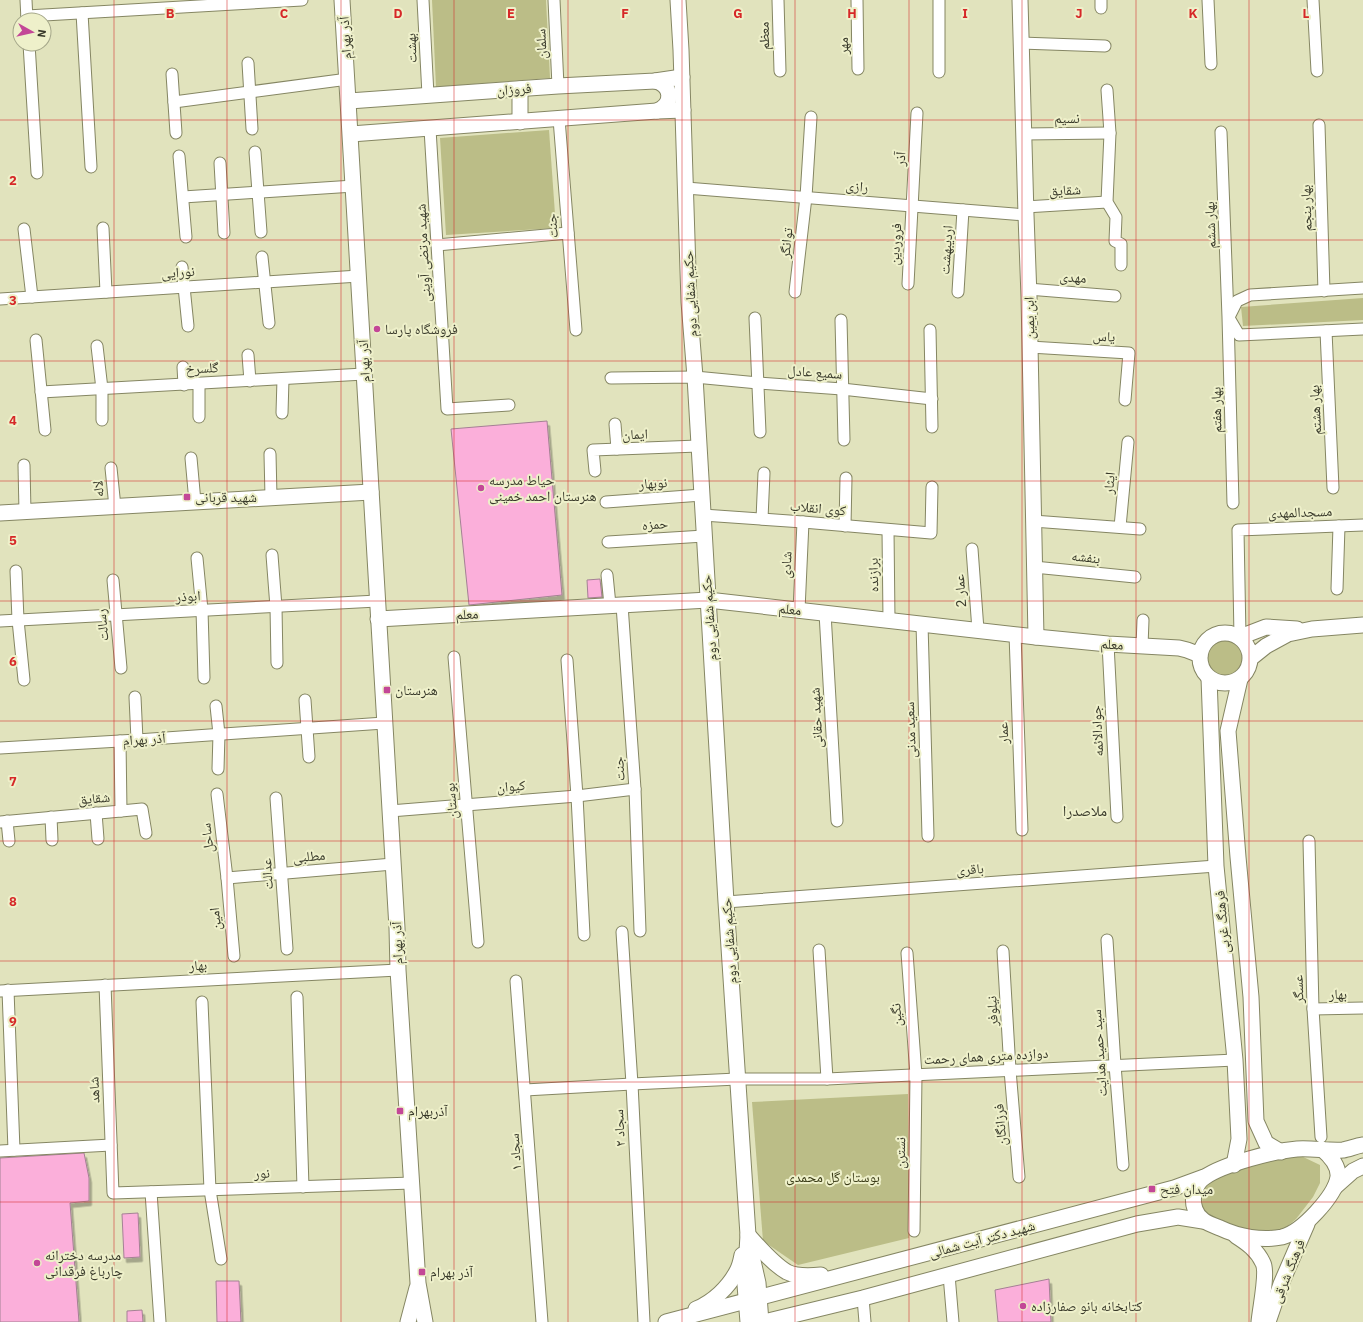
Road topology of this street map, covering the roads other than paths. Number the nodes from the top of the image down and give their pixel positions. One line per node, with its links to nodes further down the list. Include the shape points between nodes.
1 (26, 0): 15 (street)
2 (302, 0): 13 (street)
3 (342, 0): 29 (street, آذر بهرام)
4 (423, 0): 35 (street, بهشت)
5 (554, 0): 31 (street, سلمان)
6 (678, 0): 28 (street, حکیم شفایی دوم)
7 (778, 0): 24 (street, معظم)
8 (857, 0): 23 (street, مهر)
9 (939, 0): 25 (street)
10 (1020, 0): 18 (street, ابن یمین)
11 (1208, 0): 22 (street)
12 (1313, 0): 26 (street)
13 (261, 1): 14 (street)
14 (174, 4): 16 (street)
15 (27, 12)
16 (82, 13): 17 (street); 57 (street)
17 (52, 16)
18 (1022, 43): 19 (street); 53 (street, ابن یمین)
19 (1105, 46)
20 (29, 52): 58 (street)
21 (248, 63): 34 (street)
22 (1211, 64)
23 (858, 68)
24 (780, 71)
25 (938, 72)
26 (1318, 72)
27 (172, 74): 38 (street)
28 (682, 77): 30 (street, فروزان); 39 (street, حکیم شفایی دوم)
29 (348, 79): 34 (street); 37 (street, آذر بهرام)
30 (655, 81): 31 (street, فروزان); 40 (street, via 664,84 669,97 665,106)
31 (558, 86): 32 (street, فروزان)
32 (520, 88): 35 (street, فروزان); 44 (street)
33 (1107, 90): 51 (street)
34 (249, 92): 38 (street); 46 (street)
35 (428, 95): 36 (street, فروزان)
36 (374, 99): 37 (street, فروزان); 50 (street, via 364,104 360,120 366,129)
37 (349, 101): 52 (street, آذر بهرام)
38 (174, 102): 49 (street)
39 (683, 110): 40 (street); 60 (street, حکیم شفایی دوم)
40 (657, 111): 43 (street)
41 (917, 113): 66 (street, آذر)
42 (811, 117): 64 (street, توانگر)
43 (559, 119): 44 (street); 73 (street, جنت)
44 (520, 122): 47 (street)
45 (1319, 125): 85 (street, بهار پنجم)
46 (252, 129)
47 (430, 129): 50 (street); 75 (street, شهید مرتضی آوینی)
48 (1221, 132): 92 (street, بهار ششم)
49 (176, 133)
50 (377, 133): 52 (street)
51 (1110, 133): 53 (street, نسیم); 65 (street)
52 (351, 134): 59 (street, آذر بهرام)
53 (1024, 134): 68 (street, ابن یمین)
54 (255, 152): 61 (street)
55 (179, 156): 63 (street)
56 (220, 163): 62 (street)
57 (91, 167)
58 (37, 173)
59 (354, 186): 61 (street); 79 (street, آذر بهرام)
60 (686, 188): 64 (street, رازی); 107 (street, حکیم شفایی دوم)
61 (258, 192): 62 (street); 71 (street)
62 (222, 195): 63 (street); 72 (street)
63 (183, 197): 74 (street)
64 (806, 198): 66 (street, رازی); 87 (street, توانگر)
65 (1107, 202): 68 (street, شقایق); 77 (street, via 1116,217 1115,240 1121,244)
66 (913, 206): 67 (street, رازی); 81 (street, فروردین)
67 (964, 210): 68 (street, رازی); 88 (street, اردیبهشت)
68 (1025, 211): 84 (street, ابن یمین)
69 (104, 228): 86 (street)
70 (24, 229): 90 (street)
71 (261, 232)
72 (224, 233)
73 (568, 233): 75 (street); 98 (street, جنت)
74 (186, 237)
75 (437, 244): 119 (street, شهید مرتضی آوینی, via 447,409)
76 (262, 257): 80 (street)
77 (1121, 265)
78 (182, 267): 82 (street)
79 (359, 276): 80 (street, نورایی); 106 (street, آذر بهرام)
80 (265, 282): 82 (street, نورایی); 95 (street)
81 (908, 284)
82 (184, 287): 86 (street, نورایی); 96 (street)
83 (1363, 288): 85 (street)
84 (1028, 289): 89 (street, مهدی); 103 (street, ابن یمین)
85 (1324, 291): 92 (street, via 1250,295 1237,301)
86 (106, 292): 90 (street, نورایی)
87 (795, 292)
88 (958, 292)
89 (1115, 296)
90 (32, 297): 91 (street, نورایی)
91 (0, 299)
92 (1228, 317): 100 (street, via 1239,335); 145 (street, بهار هفتم)
93 (755, 318): 111 (street)
94 (841, 320): 115 (street)
95 (269, 323)
96 (188, 326)
97 (1363, 329): 100 (street)
98 (576, 330)
99 (930, 330): 117 (street)
100 (1326, 331): 139 (street, بهار هشتم)
101 (36, 340): 116 (street)
102 (97, 346): 114 (street)
103 (1030, 347): 118 (street, یاس, via 1129,353); 151 (street, ابن یمین)
104 (248, 355): 110 (street)
105 (183, 366): 112 (street)
106 (364, 374): 109 (street, گلسرخ); 140 (street, آذر بهرام)
107 (695, 377): 108 (street); 111 (street, سمیع عادل); 129 (street, حکیم شفایی دوم)
108 (611, 378)
109 (283, 379): 110 (street, گلسرخ); 120 (street)
110 (250, 381): 113 (street, گلسرخ)
111 (758, 383): 115 (street, سمیع عادل); 126 (street)
112 (184, 384): 113 (street, گلسرخ); 114 (street, گلسرخ)
113 (199, 384): 121 (street)
114 (102, 389): 116 (street, گلسرخ); 122 (street)
115 (842, 389): 117 (street, سمیع عادل); 127 (street)
116 (41, 392): 125 (street)
117 (932, 399): 124 (street)
118 (1125, 400)
119 (509, 405)
120 (282, 413)
121 (199, 417)
122 (102, 420)
123 (615, 424): 130 (street)
124 (932, 427)
125 (45, 430)
126 (760, 432)
127 (844, 440)
128 (1128, 442): 156 (street, ایثار)
129 (698, 446): 130 (street, ایمان); 141 (street, حکیم شفایی دوم)
130 (617, 449): 135 (street, ایمان, via 593,450)
131 (270, 454): 142 (street)
132 (191, 458): 143 (street)
133 (24, 465): 147 (street)
134 (112, 468): 146 (street, لاله)
135 (595, 471)
136 (764, 473): 150 (street)
137 (846, 478): 154 (street)
138 (932, 487): 158 (street, کوی انقلاب, via 931,533)
139 (1333, 488)
140 (371, 492): 142 (street); 171 (street, آذر بهرام)
141 (702, 495): 144 (street, نوبهار); 149 (street, حکیم شفایی دوم)
142 (271, 498): 143 (street)
143 (195, 502): 146 (street)
144 (606, 502)
145 (1233, 503)
146 (115, 507): 147 (street)
147 (25, 512): 148 (street)
148 (0, 513)
149 (703, 515): 150 (street, کوی انقلاب); 159 (street, حکیم شفایی دوم)
150 (762, 519): 152 (street, کوی انقلاب)
151 (1034, 521): 156 (street); 164 (street, ابن یمین)
152 (803, 522): 154 (street, کوی انقلاب); 175 (street, شادی)
153 (1363, 525): 155 (street, مسجدالمهدی)
154 (845, 526): 158 (street, کوی انقلاب)
155 (1339, 526): 169 (street); 189 (street, مسجدالمهدی, via 1238,530)
156 (1120, 527): 157 (street)
157 (1140, 529)
158 (888, 530): 180 (street, برازنده)
159 (704, 536): 160 (street, حمزه); 170 (street, حکیم شفایی دوم)
160 (608, 542)
161 (972, 549): 186 (street, عمار 2)
162 (272, 555): 173 (street)
163 (197, 558): 174 (street)
164 (1034, 567): 167 (street, بنفشه); 188 (street, ابن یمین)
165 (16, 571): 179 (street)
166 (607, 575): 172 (street, جنت)
167 (1135, 577)
168 (113, 580): 177 (street, رسالت)
169 (1337, 589)
170 (708, 600): 172 (street, معلم); 175 (street, معلم); 236 (street, حکیم شفایی دوم)
171 (377, 601): 173 (street, ابوذر); 178 (street, آذر بهرام)
172 (616, 605): 178 (street, معلم); 213 (street, جنت)
173 (276, 606): 174 (street, ابوذر); 196 (street)
174 (202, 610): 177 (street, ابوذر); 198 (street)
175 (799, 610): 176 (street, معلم)
176 (825, 613): 180 (street, معلم); 223 (street, شهید حقانی)
177 (117, 615): 179 (street, ابوذر); 197 (street, رسالت)
178 (378, 619): 205 (street, آذر بهرام)
179 (18, 620): 182 (street, ابوذر); 201 (street)
180 (889, 620): 183 (street, معلم)
181 (1143, 620): 191 (street)
182 (0, 621)
183 (922, 624): 186 (street, معلم); 227 (street, سعید مدنی)
184 (1363, 625): 185 (street)
185 (1312, 629): 189 (street, via 1266,627); 194 (street, via 1288,634)
186 (978, 630): 187 (street, معلم)
187 (1015, 634): 188 (street, معلم); 225 (street, عمار)
188 (1036, 637): 190 (street, معلم)
189 (1240, 637): 192 (street, via 1232,633 1214,634 1207,639); 194 (street, via 1246,642)
190 (1108, 644): 191 (street, معلم); 221 (street, جوادالائمه)
191 (1142, 646): 192 (street, معلم, via 1179,648)
192 (1200, 655): 199 (street, via 1203,672)
193 (454, 657): 217 (street, بوستان)
194 (1251, 658): 200 (street)
195 (567, 660): 215 (street)
196 (277, 663)
197 (120, 668)
198 (204, 678)
199 (1209, 678): 200 (street, via 1224,683); 233 (street, فرهنگ غربی)
200 (1240, 679): 268 (street, فرهنگ غربی, via 1228,731 1251,997 1256,1121 1266,1143)
201 (24, 680)
202 (135, 697): 208 (street)
203 (305, 700): 206 (street)
204 (216, 706): 207 (street)
205 (384, 723): 206 (street, آذر بهرام); 219 (street, آذر بهرام)
206 (307, 728): 207 (street, آذر بهرام); 211 (street)
207 (219, 734): 208 (street, آذر بهرام); 212 (street)
208 (137, 740): 209 (street, آذر بهرام)
209 (120, 741): 210 (street, آذر بهرام); 218 (street, شقایق)
210 (0, 748)
211 (309, 758)
212 (218, 769)
213 (635, 789): 215 (street, کیوان); 237 (street, جنت)
214 (217, 794): 235 (street, ساحل)
215 (577, 796): 217 (street, کیوان); 239 (street)
216 (276, 798): 234 (street, عدالت)
217 (466, 804): 219 (street, کیوان); 241 (street, بوستان)
218 (122, 811): 220 (street, شقایق); 226 (street, via 142,809)
219 (390, 811): 232 (street, آذر بهرام)
220 (96, 813): 222 (street, شقایق); 228 (street)
221 (1117, 817)
222 (51, 818): 224 (street, شقایق); 229 (street)
223 (837, 821)
224 (4, 822): 230 (street)
225 (1022, 830)
226 (146, 834)
227 (928, 836)
228 (98, 839)
229 (52, 840)
230 (9, 841)
231 (1309, 841): 254 (street, عسگر)
232 (393, 864): 234 (street, مطلبی); 247 (street, آذر بهرام)
233 (1216, 866): 236 (street, باقری); 255 (street, فرهنگ غربی)
234 (282, 873): 235 (street, مطلبی); 242 (street, عدالت)
235 (227, 878): 246 (street, امین)
236 (726, 902): 259 (street, حکیم شفایی دوم)
237 (640, 931)
238 (622, 932): 261 (street, سجاد ۲)
239 (584, 935)
240 (1107, 940): 256 (street, سید حمید هدایت)
241 (478, 942)
242 (287, 949)
243 (819, 950): 260 (street)
244 (1003, 951): 257 (street, نیلوفر)
245 (907, 953): 258 (street, نگین)
246 (234, 956)
247 (398, 970): 249 (street, بهار); 274 (street, آذر بهرام)
248 (516, 981): 262 (street, سجاد ۱)
249 (105, 985): 250 (street, بهار); 265 (street, شاهد)
250 (4, 991): 266 (street)
251 (297, 997): 275 (street)
252 (202, 1002): 277 (street)
253 (1363, 1008): 254 (street, بهار)
254 (1313, 1009): 263 (street, عسگر)
255 (1235, 1060): 256 (street, دوازده متری همای رحمت); 270 (street, فرهنگ غربی, via 1239,1139)
256 (1115, 1065): 257 (street, دوازده متری همای رحمت); 269 (street, سید حمید هدایت)
257 (1010, 1070): 258 (street, دوازده متری همای رحمت); 272 (street, فرزانگان)
258 (916, 1075): 260 (street, دوازده متری همای رحمت); 282 (street, نسترن)
259 (738, 1079): 260 (street, دوازده متری همای رحمت); 261 (street, دوازده متری همای رحمت); 284 (street, حکیم شفایی دوم)
260 (827, 1079)
261 (632, 1084): 262 (street, دوازده متری همای رحمت); 298 (street, سجاد ۲)
262 (525, 1090): 297 (street, سجاد ۱)
263 (1321, 1143): 264 (street, via 1344,1150); 268 (street); 276 (street, via 1338,1175)
264 (1362, 1144)
265 (111, 1145): 266 (street); 279 (street, شاهد)
266 (14, 1150): 267 (street)
267 (0, 1151)
268 (1281, 1152): 270 (street, via 1266,1154)
269 (1123, 1165)
270 (1234, 1165): 273 (street)
271 (1363, 1166): 276 (street, via 1353,1171)
272 (1019, 1177)
273 (1204, 1177): 280 (street, via 1193,1196 1194,1208); 286 (street, شهید دکتر آیت شمالی, via 1174,1188)
274 (412, 1183): 275 (street, نور); 288 (street, آذر بهرام)
275 (303, 1187): 277 (street, نور)
276 (1335, 1188): 281 (street)
277 (210, 1190): 278 (street, نور); 285 (street)
278 (151, 1192): 279 (street, نور); 292 (street)
279 (113, 1193)
280 (1203, 1221): 283 (street); 287 (street, شهید دکتر آیت شمالی, via 1178,1217 1137,1224)
281 (1309, 1221): 283 (street, via 1295,1232 1282,1237); 308 (street, فرهنگ شرقی, via 1280,1284)
282 (914, 1231)
283 (1232, 1234): 307 (street, فرهنگ شرقی, via 1249,1245 1264,1264)
284 (748, 1235): 286 (street, via 788,1272 807,1277); 290 (street, via 758,1283); 299 (street, via 738,1270 724,1290 706,1304)
285 (221, 1259)
286 (856, 1272): 290 (street, شهید دکتر آیت شمالی)
287 (949, 1275): 289 (street, شهید دکتر آیت شمالی); 306 (street)
288 (418, 1283): 293 (street); 294 (street); 295 (street); 296 (street)
289 (863, 1298): 291 (street, شهید دکتر آیت شمالی); 305 (street)
290 (753, 1300): 300 (street, شهید دکتر آیت شمالی); 301 (street); 302 (street)
291 (823, 1308): 303 (street, شهید دکتر آیت شمالی); 304 (street)
292 (160, 1322)
293 (408, 1322)
294 (415, 1322)
295 (425, 1322)
296 (430, 1322)
297 (542, 1322)
298 (644, 1322)
299 (662, 1322)
300 (666, 1322)
301 (748, 1322)
302 (761, 1322)
303 (764, 1322)
304 (796, 1322)
305 (865, 1322)
306 (954, 1322)
307 (1258, 1322)
308 (1268, 1322)

